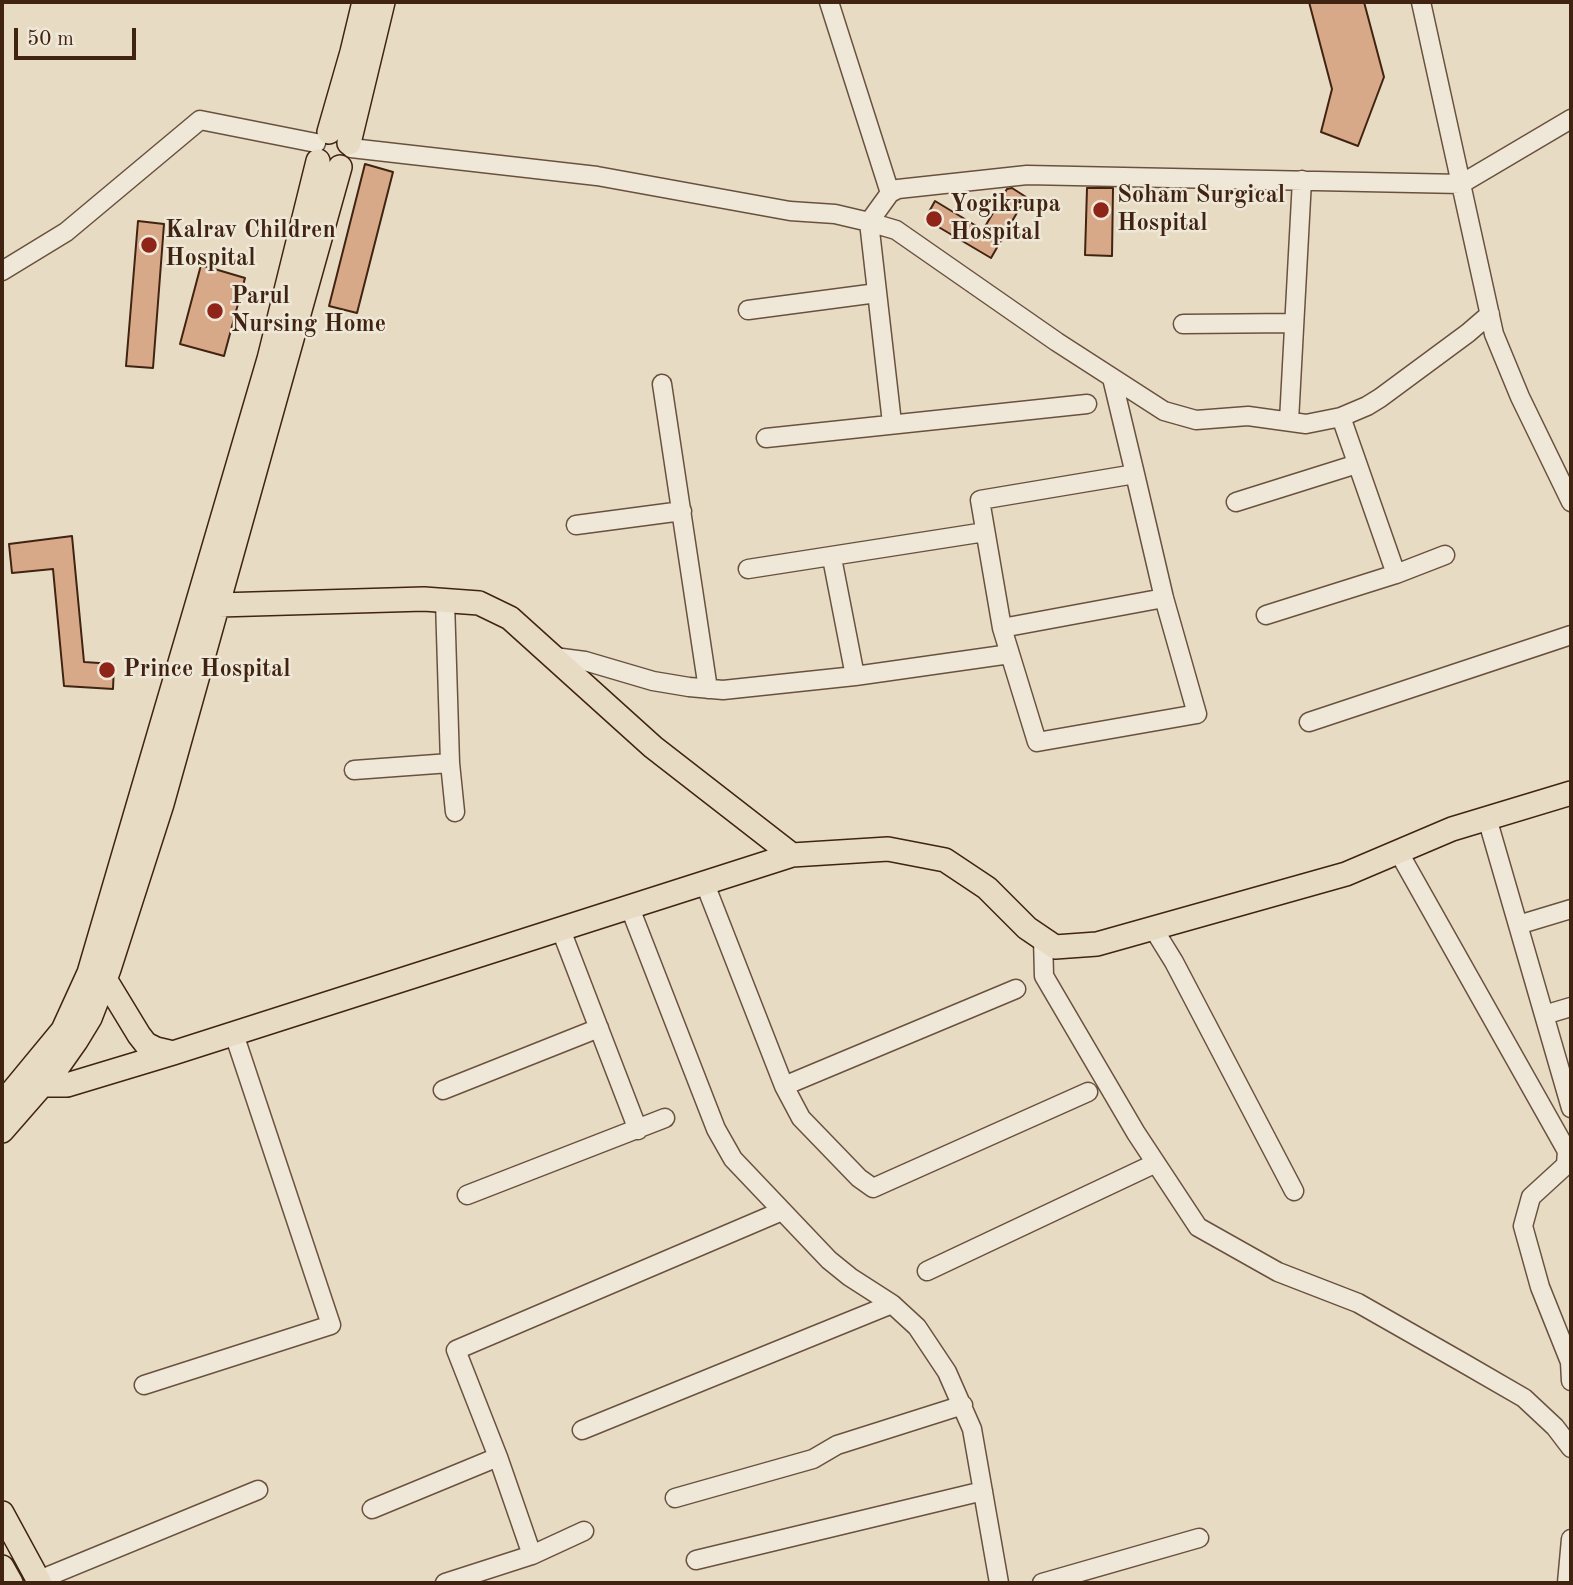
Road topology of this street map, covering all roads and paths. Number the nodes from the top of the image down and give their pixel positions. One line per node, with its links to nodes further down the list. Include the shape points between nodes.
1 (364, 2): 6 (main road)
2 (383, 2): 6 (main road)
3 (829, 2): 9 (street)
4 (1421, 2): 8 (street)
5 (1571, 119): 8 (street)
6 (334, 149): 10 (street, via 597,176); 11 (street, via 200,120 66,232); 37 (main road)
7 (1302, 180): 8 (street); 9 (street, via 1027,175); 15 (street)
8 (1461, 184): 14 (street)
9 (890, 193): 10 (street)
10 (869, 222): 12 (street); 17 (street, via 896,230)
11 (2, 271)
12 (877, 293): 13 (street); 22 (street)
13 (748, 310)
14 (1490, 314): 20 (street, via 1380,398); 27 (street, via 1520,397)
15 (1294, 323): 16 (street); 21 (street)
16 (1183, 324)
17 (1112, 377): 21 (street, via 1164,411 1187,418 1234,415); 25 (street)
18 (662, 384): 28 (street)
19 (1087, 404): 22 (street)
20 (1340, 417): 21 (street, via 1317,423); 24 (street)
21 (1289, 422)
22 (892, 423): 23 (street)
23 (766, 438)
24 (1357, 464): 26 (street); 34 (street)
25 (1135, 474): 30 (street, via 980,500); 35 (street)
26 (1236, 502)
27 (1571, 502)
28 (682, 511): 29 (street); 44 (street)
29 (576, 525)
30 (985, 532): 32 (street); 39 (street)
31 (1445, 555): 34 (street)
32 (832, 558): 33 (street); 43 (street)
33 (748, 569)
34 (1396, 574): 38 (street)
35 (1164, 598): 39 (street); 41 (street, via 1197,714 1037,742)
36 (445, 601): 37 (main road); 42 (main road, via 479,604 510,618); 46 (street)
37 (209, 602): 60 (main road, via 162,804)
38 (1266, 615)
39 (1002, 628): 41 (street)
40 (1571, 635): 45 (street)
41 (1010, 654): 43 (street)
42 (554, 657): 44 (street); 52 (main road, via 653,747)
43 (855, 676): 44 (street)
44 (708, 689)
45 (1309, 722)
46 (450, 763): 47 (street); 49 (street)
47 (354, 770)
48 (1571, 793): 50 (main road)
49 (455, 812)
50 (1487, 818): 51 (main road); 56 (street)
51 (1398, 852): 57 (main road, via 1346,874); 82 (street, via 1567,1151 1566,1165 1531,1198 1523,1226 1540,1287 1570,1362)
52 (792, 855): 53 (main road); 59 (main road, via 888,849 945,860 987,888)
53 (705, 884): 54 (main road); 68 (street)
54 (630, 908): 58 (main road); 79 (street, via 716,1129 733,1159)
55 (1571, 909): 56 (street)
56 (1518, 925): 63 (street)
57 (1153, 928): 59 (main road, via 1097,944 1055,947); 77 (street)
58 (561, 930): 64 (street); 65 (main road)
59 (1043, 939): 76 (street, via 1044,976)
60 (97, 976): 66 (main road, via 146,1044); 67 (main road, via 90,1018 76,1041)
61 (1016, 989): 68 (street)
62 (1571, 1007): 63 (street)
63 (1544, 1015): 72 (street)
64 (599, 1028): 69 (street); 74 (street)
65 (234, 1034): 66 (main road); 83 (street, via 331,1325)
66 (173, 1053): 67 (main road, via 67,1085)
67 (30, 1084): 71 (main road); 75 (main road)
68 (783, 1086): 70 (street, via 801,1118 873,1188)
69 (443, 1090)
70 (1088, 1092)
71 (2, 1104)
72 (1571, 1105)
73 (665, 1118): 74 (street)
74 (638, 1130): 78 (street)
75 (2, 1131)
76 (1156, 1163): 80 (street); 86 (street, via 1198,1227 1278,1272 1358,1303 1524,1398)
77 (1294, 1191)
78 (467, 1195)
79 (782, 1211): 81 (street, via 842,1271); 87 (street, via 456,1350)
80 (927, 1271)
81 (892, 1304): 84 (street, via 926,1340); 85 (street)
82 (1571, 1381)
83 (144, 1385)
84 (963, 1405): 89 (street); 90 (street, via 837,1445 813,1459)
85 (582, 1430)
86 (1571, 1448)
87 (498, 1457): 91 (street); 96 (street)
88 (258, 1490): 99 (street)
89 (983, 1491): 97 (street); 102 (street)
90 (675, 1498)
91 (372, 1508)
92 (2, 1513): 99 (main road)
93 (584, 1531): 96 (street)
94 (1199, 1538): 103 (street)
95 (1571, 1539): 104 (street)
96 (532, 1555): 101 (street)
97 (696, 1560)
98 (2, 1567): 100 (main road)
99 (40, 1582)
100 (11, 1583)
101 (445, 1583)
102 (999, 1583)
103 (1042, 1583)
104 (1566, 1583)

